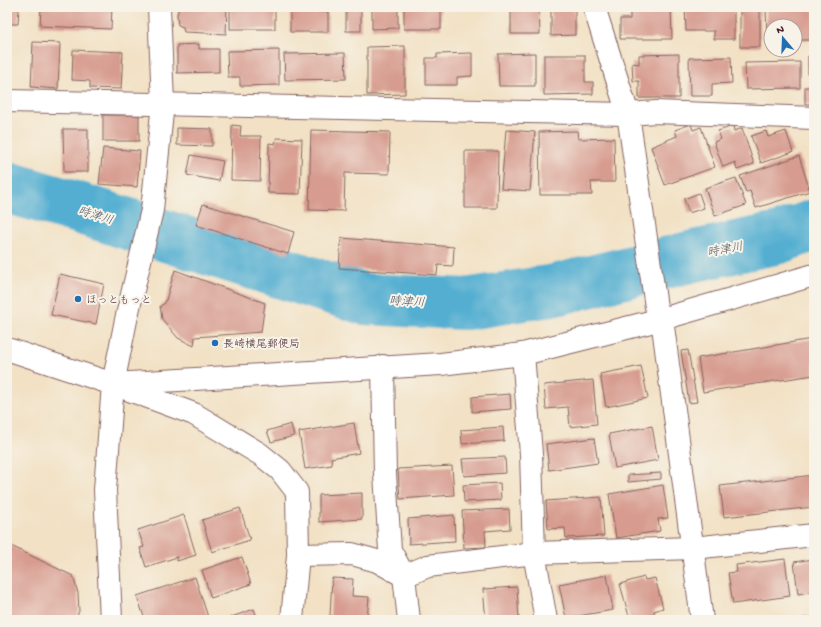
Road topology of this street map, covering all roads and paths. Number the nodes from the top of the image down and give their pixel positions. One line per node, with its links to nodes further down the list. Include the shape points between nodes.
1 (159, 7): 4 (street)
2 (594, 7): 5 (street)
3 (7, 101): 4 (street)
4 (163, 103): 5 (street); 12 (street, via 152,210)
5 (628, 114): 6 (street, via 656,112); 8 (street)
6 (814, 118)
7 (814, 276): 8 (street)
8 (659, 313): 10 (street); 14 (street)
9 (7, 349): 12 (street)
10 (523, 354): 11 (street, via 441,364); 15 (street, via 531,454)
11 (383, 366): 12 (street); 17 (street, via 385,474 390,550)
12 (113, 384): 16 (street, via 194,414 260,454 280,470 297,492); 18 (street, via 105,490)
13 (814, 534): 14 (street)
14 (693, 548): 15 (street); 22 (street)
15 (534, 553): 17 (street, via 428,566); 21 (street)
16 (298, 555): 17 (street, via 352,554 377,561); 19 (street)
17 (404, 576): 20 (street)
18 (111, 620)
19 (292, 620)
20 (409, 620)
21 (546, 620)
22 (702, 620)

